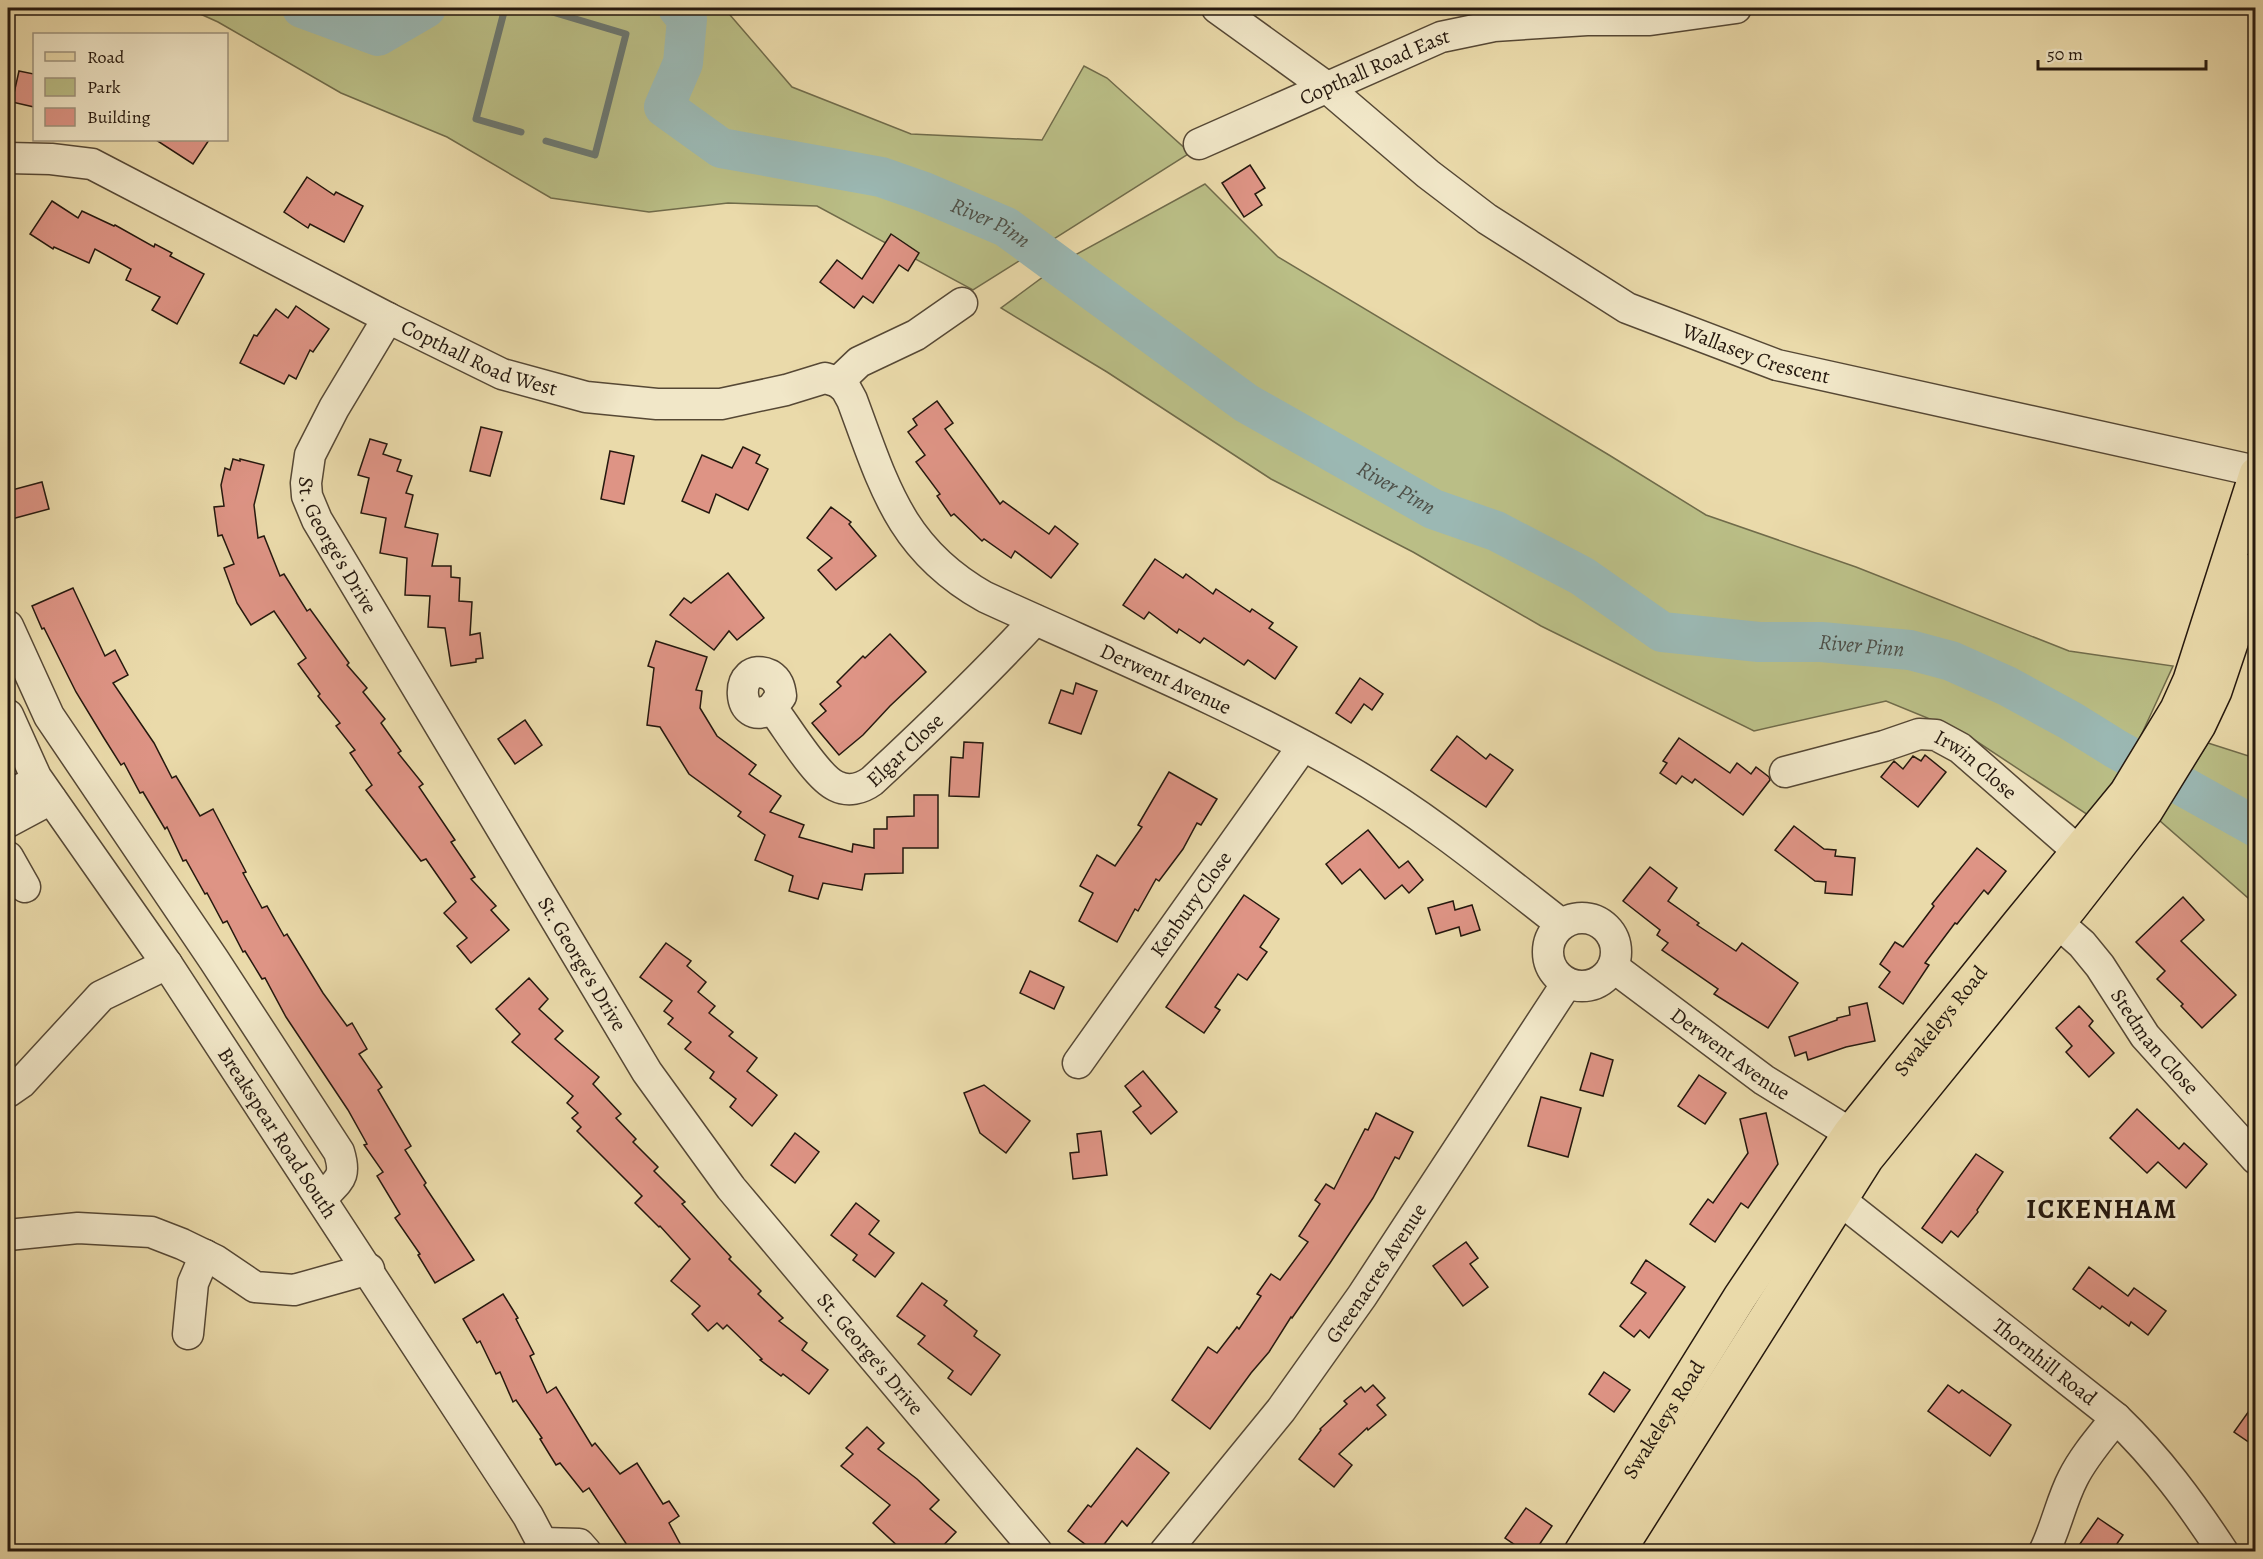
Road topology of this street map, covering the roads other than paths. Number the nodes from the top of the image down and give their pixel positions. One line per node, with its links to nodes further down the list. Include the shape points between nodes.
1 (1217, 8): 4 (street, Wallasey Crescent)
2 (1736, 8): 3 (street, Copthall Road East)
3 (1649, 14): 4 (street, Copthall Road East, via 1494,26 1441,37)
4 (1326, 86): 5 (street, Copthall Road East); 10 (street, Wallasey Crescent, via 1487,219 1627,308 1777,365)
5 (1199, 144)
6 (8, 158): 8 (street, Copthall Road West, via 92,164)
7 (962, 303): 9 (street, via 916,335 859,362)
8 (388, 318): 9 (street, Copthall Road West, via 502,374 586,397 657,404 721,404 825,378); 46 (street, St. George's Drive, via 310,454 306,483 317,520 647,1072 731,1188)
9 (838, 382): 12 (street, Derwent Avenue, via 852,400 896,512 921,547 968,588)
10 (2256, 472): 21 (main road, Swakeleys Road, via 2190,680)
11 (2256, 569): 21 (main road, Swakeleys Road, via 2215,691 2188,743)
12 (1035, 620): 14 (street, Elgar Close, via 940,717 860,788 844,789 830,782); 17 (street, Derwent Avenue, via 1220,702)
13 (8, 626): 15 (street)
14 (772, 708)
15 (49, 716): 16 (street); 35 (street, via 339,1152 344,1168 340,1179)
16 (12, 725): 19 (street, Breakspear Road South)
17 (1304, 746): 26 (street, Derwent Avenue, via 1350,771 1450,837); 31 (street, Kenbury Close)
18 (1785, 772): 23 (street, Irwin Close, via 1919,734 1936,735 1960,748)
19 (45, 790): 20 (street); 22 (street); 28 (street, Breakspear Road South)
20 (8, 795)
21 (2136, 802): 23 (main road, Swakeleys Road); 27 (main road, Swakeleys Road)
22 (8, 822)
23 (2078, 851): 27 (main road, Swakeleys Road)
24 (8, 857): 25 (street)
25 (25, 887)
26 (1561, 924): 29 (street, via 1584,917 1605,926 1616,947); 30 (street, via 1548,944 1548,956 1558,977)
27 (2040, 929): 33 (main road, Swakeleys Road); 34 (street, Stedman Close, via 2082,944 2145,1036); 36 (main road, Swakeleys Road, via 1876,1145)
28 (167, 964): 32 (street, via 100,996 21,1083); 35 (street, Breakspear Road South)
29 (1613, 967): 30 (street, via 1596,983); 33 (street, Derwent Avenue, via 1764,1080)
30 (1567, 983): 47 (street, Greenacres Avenue, via 1362,1296 1281,1410)
31 (1078, 1063)
32 (8, 1092)
33 (1850, 1133): 41 (main road, Swakeleys Road)
34 (2256, 1159)
35 (322, 1198): 39 (street, Breakspear Road South)
36 (1840, 1200): 42 (main road, Swakeleys Road); 43 (street, Thornhill Road)
37 (8, 1235): 38 (street, via 78,1228 151,1232)
38 (205, 1256): 39 (street, via 255,1287 294,1290); 40 (street, via 193,1283)
39 (369, 1269): 44 (street, Breakspear Road South)
40 (188, 1334)
41 (1688, 1378): 42 (main road); 48 (main road, Swakeleys Road)
42 (1714, 1398): 49 (main road, Swakeleys Road)
43 (2116, 1418): 50 (street, via 2072,1480); 51 (street, Thornhill Road, via 2161,1464)
44 (545, 1547): 45 (street, via 571,1543)
45 (586, 1551)
46 (1037, 1551)
47 (1165, 1551)
48 (1581, 1551)
49 (1618, 1551)
50 (2044, 1551)
51 (2223, 1551)

